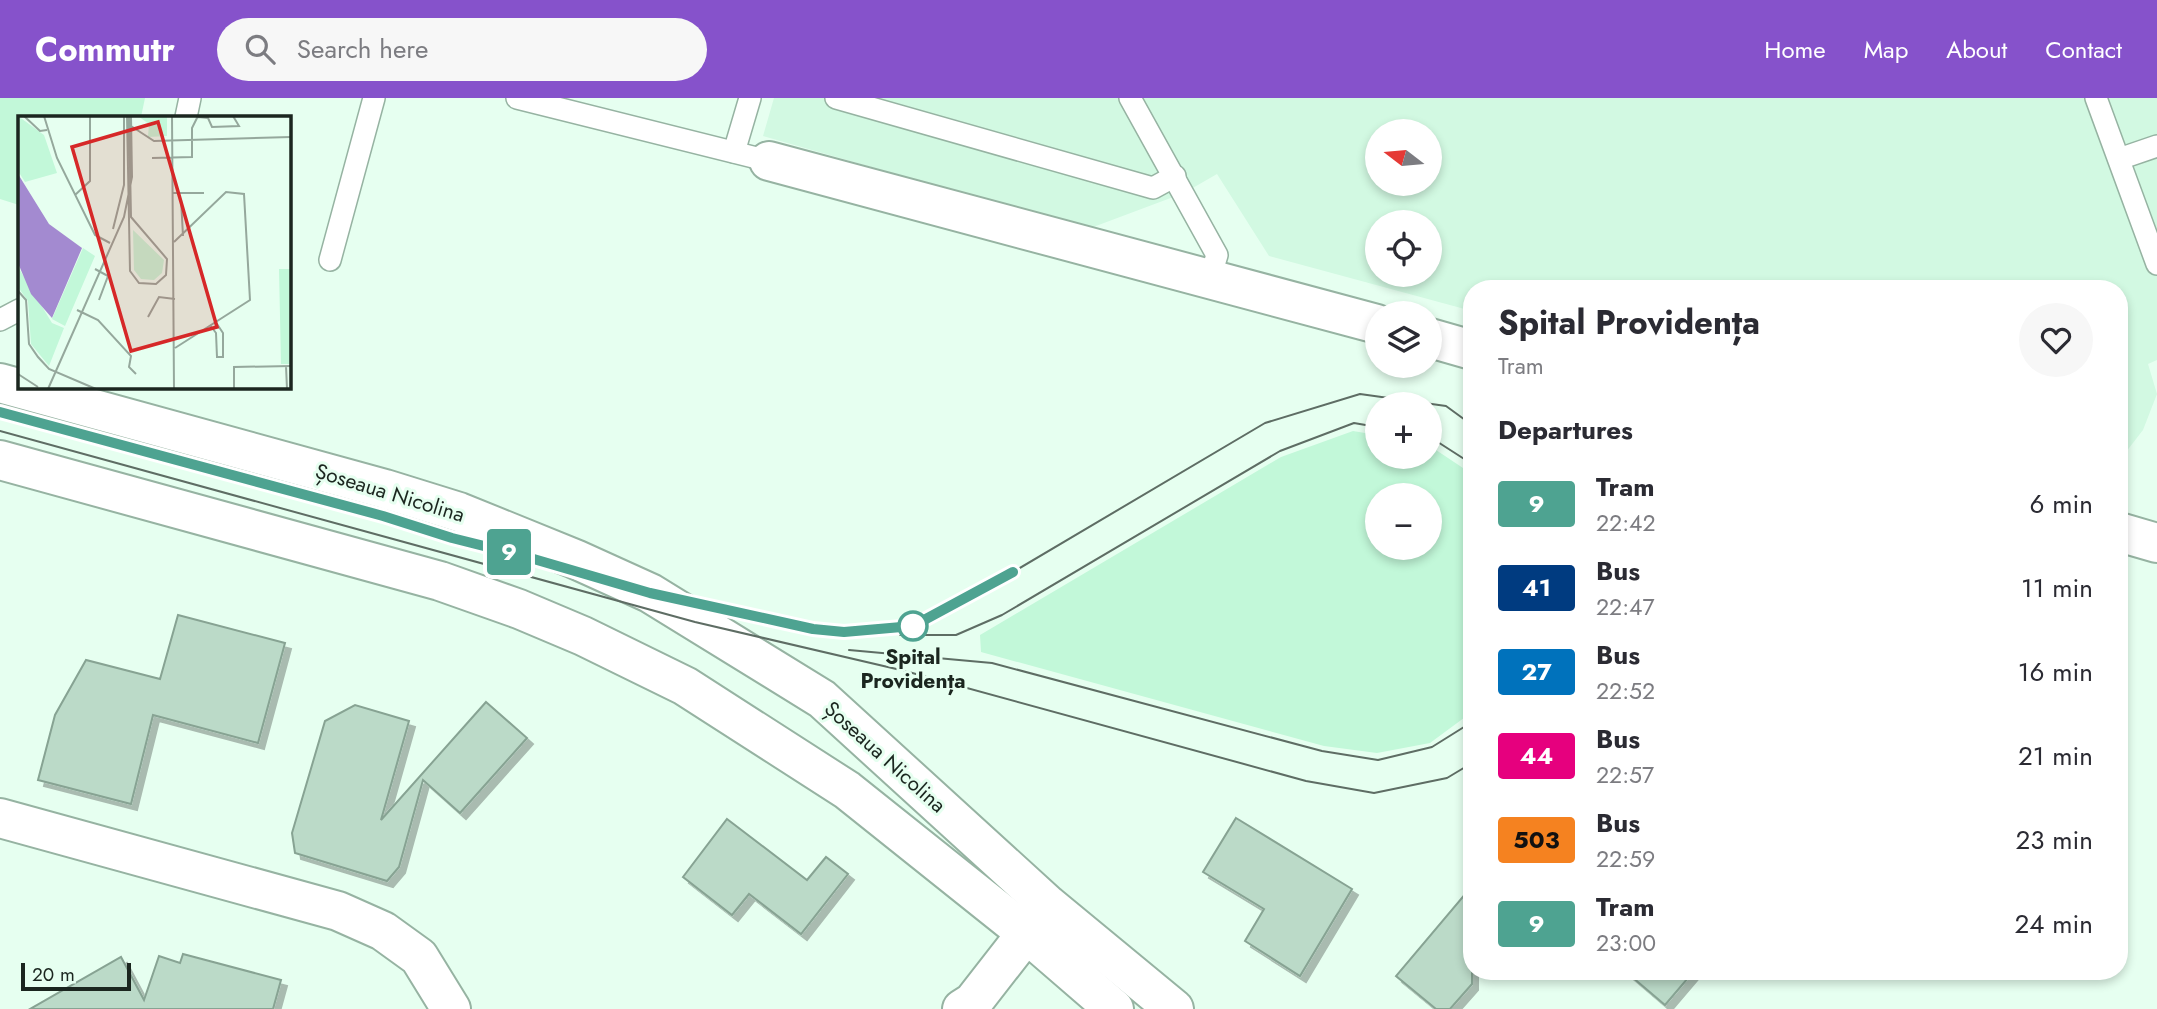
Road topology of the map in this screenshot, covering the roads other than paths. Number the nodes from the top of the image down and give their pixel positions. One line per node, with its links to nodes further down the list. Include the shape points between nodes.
1 (190, 98): 8 (lane)
2 (374, 98): 13 (lane)
3 (517, 98): 10 (lane)
4 (750, 98): 10 (lane)
5 (836, 98): 12 (lane, via 1153,188)
6 (1130, 98): 12 (lane)
7 (2100, 99): 11 (lane)
8 (186, 116)
9 (2157, 146): 11 (lane)
10 (751, 157): 15 (main road)
11 (2119, 159): 14 (lane)
12 (1175, 176): 15 (lane, via 1217,255)
13 (330, 260)
14 (2157, 264)
15 (1210, 278): 18 (main road)
16 (18, 311): 17 (lane)
17 (0, 320)
18 (1365, 321)
19 (1442, 341): 20 (main road)
20 (1463, 347)
21 (0, 383): 23 (main road, Șoseaua Nicolina)
22 (18, 388): 28 (main road, Șoseaua Nicolina, via 459,512 650,593 822,699)
23 (18, 388)
24 (0, 460): 28 (main road, Șoseaua Nicolina, via 440,581 583,636 685,686)
25 (2128, 535): 26 (main road)
26 (2157, 543)
27 (0, 818): 29 (main road, via 338,911 383,931 419,957)
28 (1037, 919): 30 (main road, via 973,1002); 31 (main road, Șoseaua Nicolina); 32 (main road, Șoseaua Nicolina)
29 (451, 1009)
30 (962, 1009)
31 (1114, 1009)
32 (1174, 1009)

